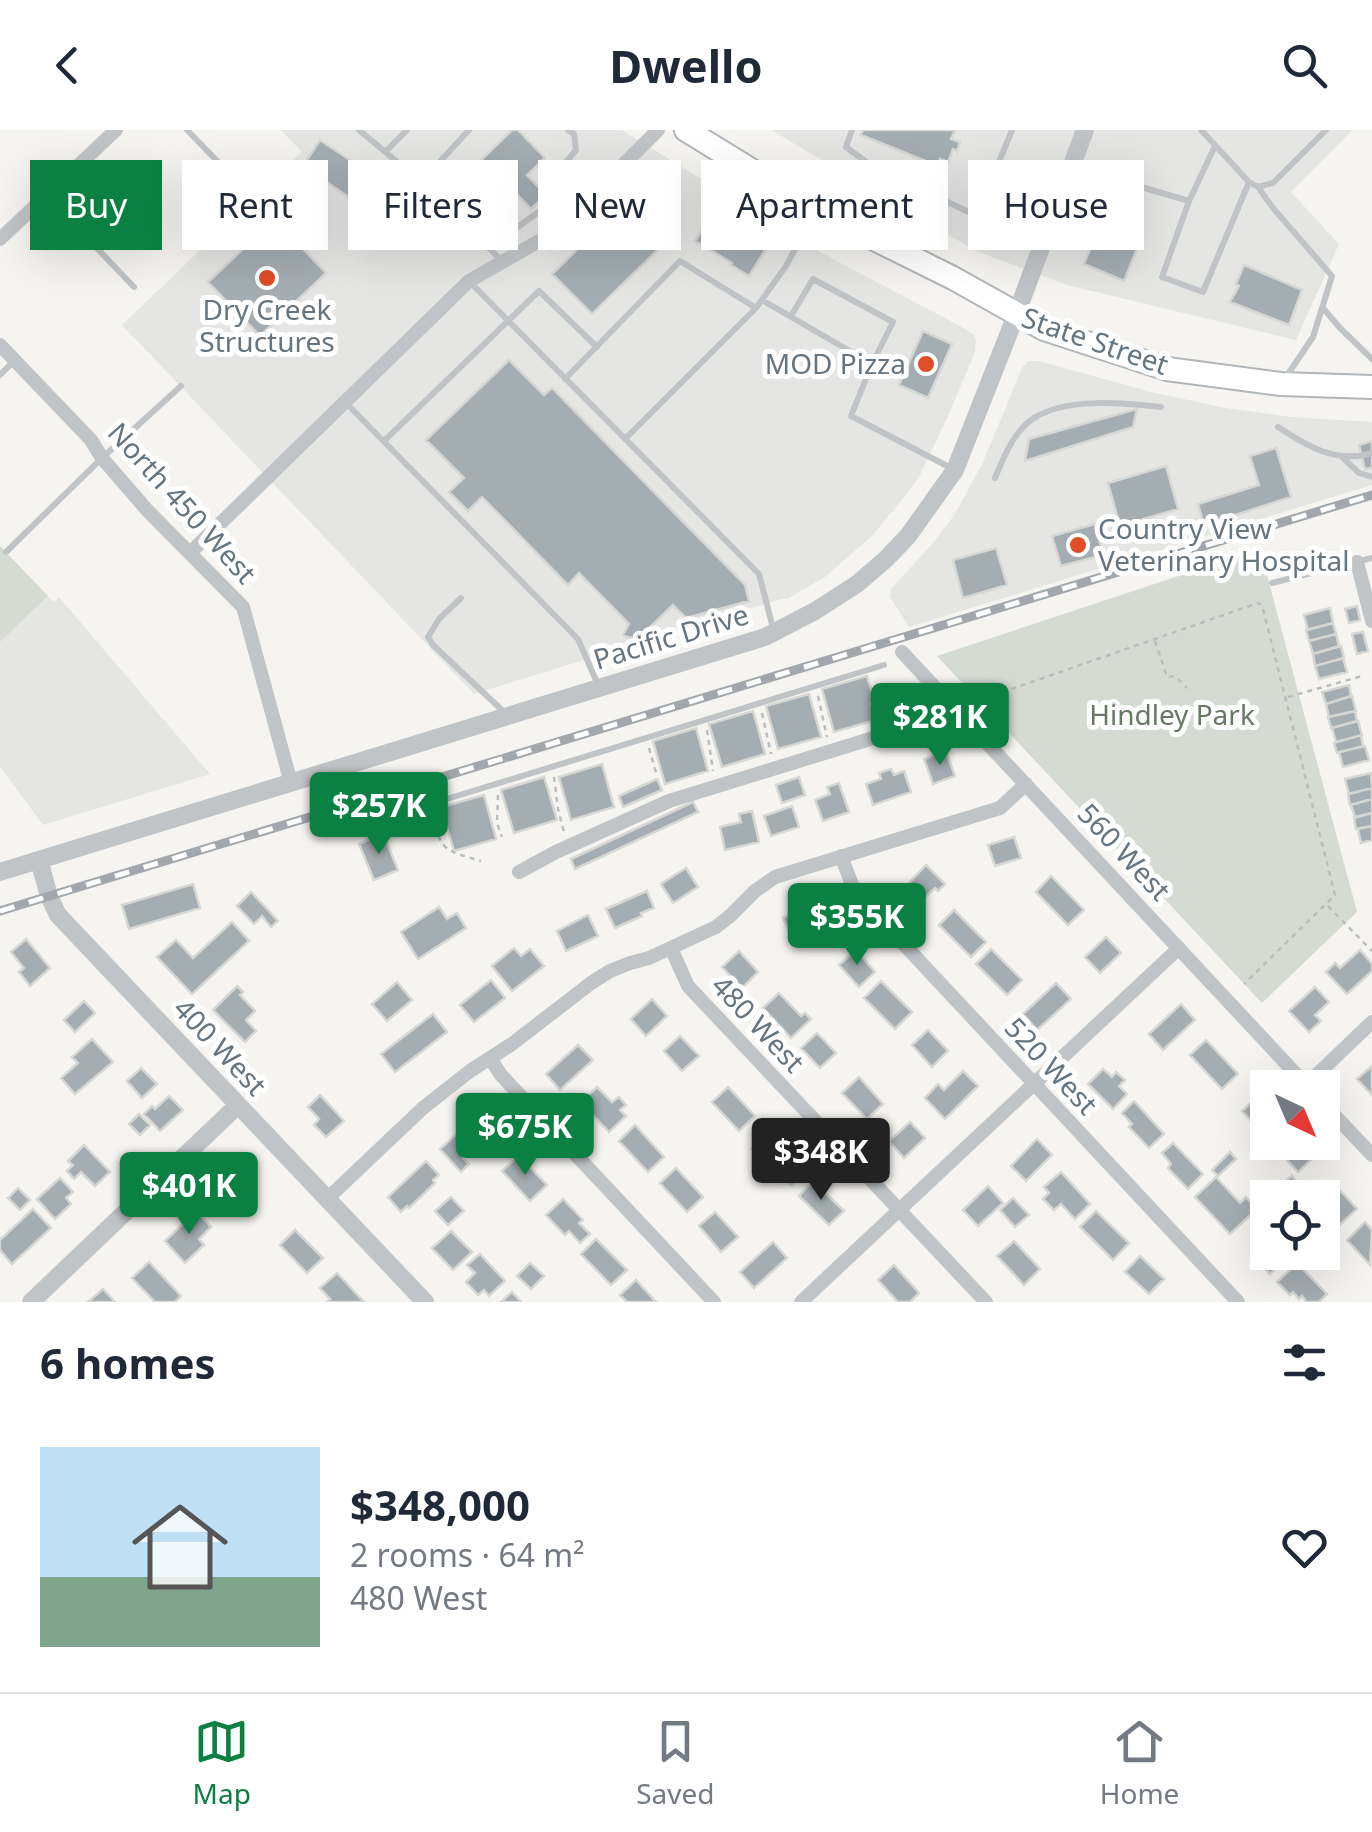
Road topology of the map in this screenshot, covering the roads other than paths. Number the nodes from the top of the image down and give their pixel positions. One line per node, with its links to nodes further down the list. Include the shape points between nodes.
1 (116, 130): 16 (street)
2 (187, 130): 17 (lane)
3 (358, 130): 15 (lane)
4 (406, 130): 15 (lane)
5 (469, 130): 19 (lane)
6 (568, 130): 20 (lane, via 576,150)
7 (658, 130): 21 (street)
8 (686, 130): 22 (main road, State Street)
9 (852, 130): 10 (lane, via 846,147 868,164 977,216)
10 (1012, 130)
11 (1085, 130): 23 (street, Pacific Drive)
12 (1201, 130): 14 (lane)
13 (1326, 130): 25 (lane, via 1273,183)
14 (1215, 146): 24 (lane); 27 (lane)
15 (384, 152): 18 (lane)
16 (84, 160)
17 (216, 160)
18 (394, 160)
19 (441, 160)
20 (568, 160)
21 (626, 160)
22 (735, 160)
23 (1073, 160)
24 (1249, 182): 25 (lane); 27 (lane, via 1204,292 1162,277)
25 (1258, 187): 41 (lane, via 1332,276)
26 (1144, 188): 27 (lane)
27 (1189, 201)
28 (30, 210): 29 (street)
29 (0, 239)
30 (538, 242): 36 (street)
31 (99, 250): 38 (lane)
32 (490, 250): 36 (lane)
33 (795, 250): 39 (lane)
34 (897, 250): 42 (main road, State Street)
35 (1040, 250): 42 (street, Pacific Drive)
36 (503, 262): 37 (street)
37 (468, 281): 44 (lane); 55 (street)
38 (134, 287)
39 (762, 300): 40 (lane); 43 (lane)
40 (756, 308): 46 (lane, via 680,261); 58 (lane)
41 (1323, 308): 47 (lane); 52 (lane, via 1313,337)
42 (1016, 315): 52 (main road, State Street, via 1167,369); 63 (street, Pacific Drive)
43 (791, 316): 49 (lane); 49 (lane, via 813,280 894,322)
44 (508, 321): 46 (lane, via 539,291); 51 (lane); 59 (lane)
45 (0, 345): 48 (street, North 450 West)
46 (597, 347): 51 (lane)
47 (1372, 359)
48 (14, 360): 50 (lane); 62 (street, North 450 West)
49 (872, 364): 63 (lane, via 850,416)
50 (0, 375)
51 (566, 379): 58 (lane)
52 (1281, 384): 54 (main road, State Street)
53 (181, 386): 62 (lane)
54 (1372, 387)
55 (345, 402): 59 (lane); 67 (street)
56 (1161, 407): 65 (lane, via 1096,402 1036,417 1012,442)
57 (1278, 427): 61 (lane)
58 (625, 439): 72 (lane, via 758,574)
59 (384, 441): 75 (lane, via 578,639)
60 (1372, 453): 61 (lane)
61 (1341, 456): 64 (lane)
62 (102, 458): 66 (lane); 67 (street, North 450 West)
63 (955, 470): 72 (street, Pacific Drive, via 886,559)
64 (1372, 477)
65 (995, 478)
66 (6, 552)
67 (190, 553): 78 (street, North 450 West, via 243,607)
68 (1365, 560): 69 (lane); 71 (street)
69 (1272, 582)
70 (461, 598): 77 (lane, via 428,637)
71 (1372, 621)
72 (774, 633): 75 (street, Pacific Drive)
73 (902, 652): 76 (street, 560 West)
74 (884, 665): 80 (lane)
75 (599, 688): 77 (street, Pacific Drive)
76 (946, 698): 79 (street, 560 West); 84 (street, via 909,726 669,801)
77 (508, 716): 78 (street, Pacific Drive)
78 (291, 783): 82 (street, Pacific Drive)
79 (1026, 784): 81 (street, via 1000,808); 86 (street, 560 West)
80 (410, 810)
81 (841, 856): 85 (street, via 776,877 716,927); 91 (street, 520 West, via 854,892)
82 (39, 860): 83 (street, Pacific Drive); 92 (street, 400 West, via 58,914)
83 (3, 867)
84 (519, 872)
85 (670, 948): 88 (street, via 610,971); 96 (street, 480 West, via 688,986)
86 (1179, 948): 89 (street, 560 West); 91 (street)
87 (1372, 1022): 90 (street)
88 (490, 1058): 95 (street, via 422,1108); 99 (street)
89 (1293, 1070)
90 (1324, 1070)
91 (1034, 1084): 96 (street); 102 (street, 520 West)
92 (238, 1105): 95 (street, 400 West); 97 (street)
93 (1340, 1121): 94 (street)
94 (1372, 1155)
95 (327, 1199): 98 (street, 400 West)
96 (899, 1210): 100 (street); 101 (street, 480 West)
97 (31, 1302)
98 (425, 1302)
99 (714, 1302)
100 (801, 1302)
101 (986, 1302)
102 (1238, 1302)

